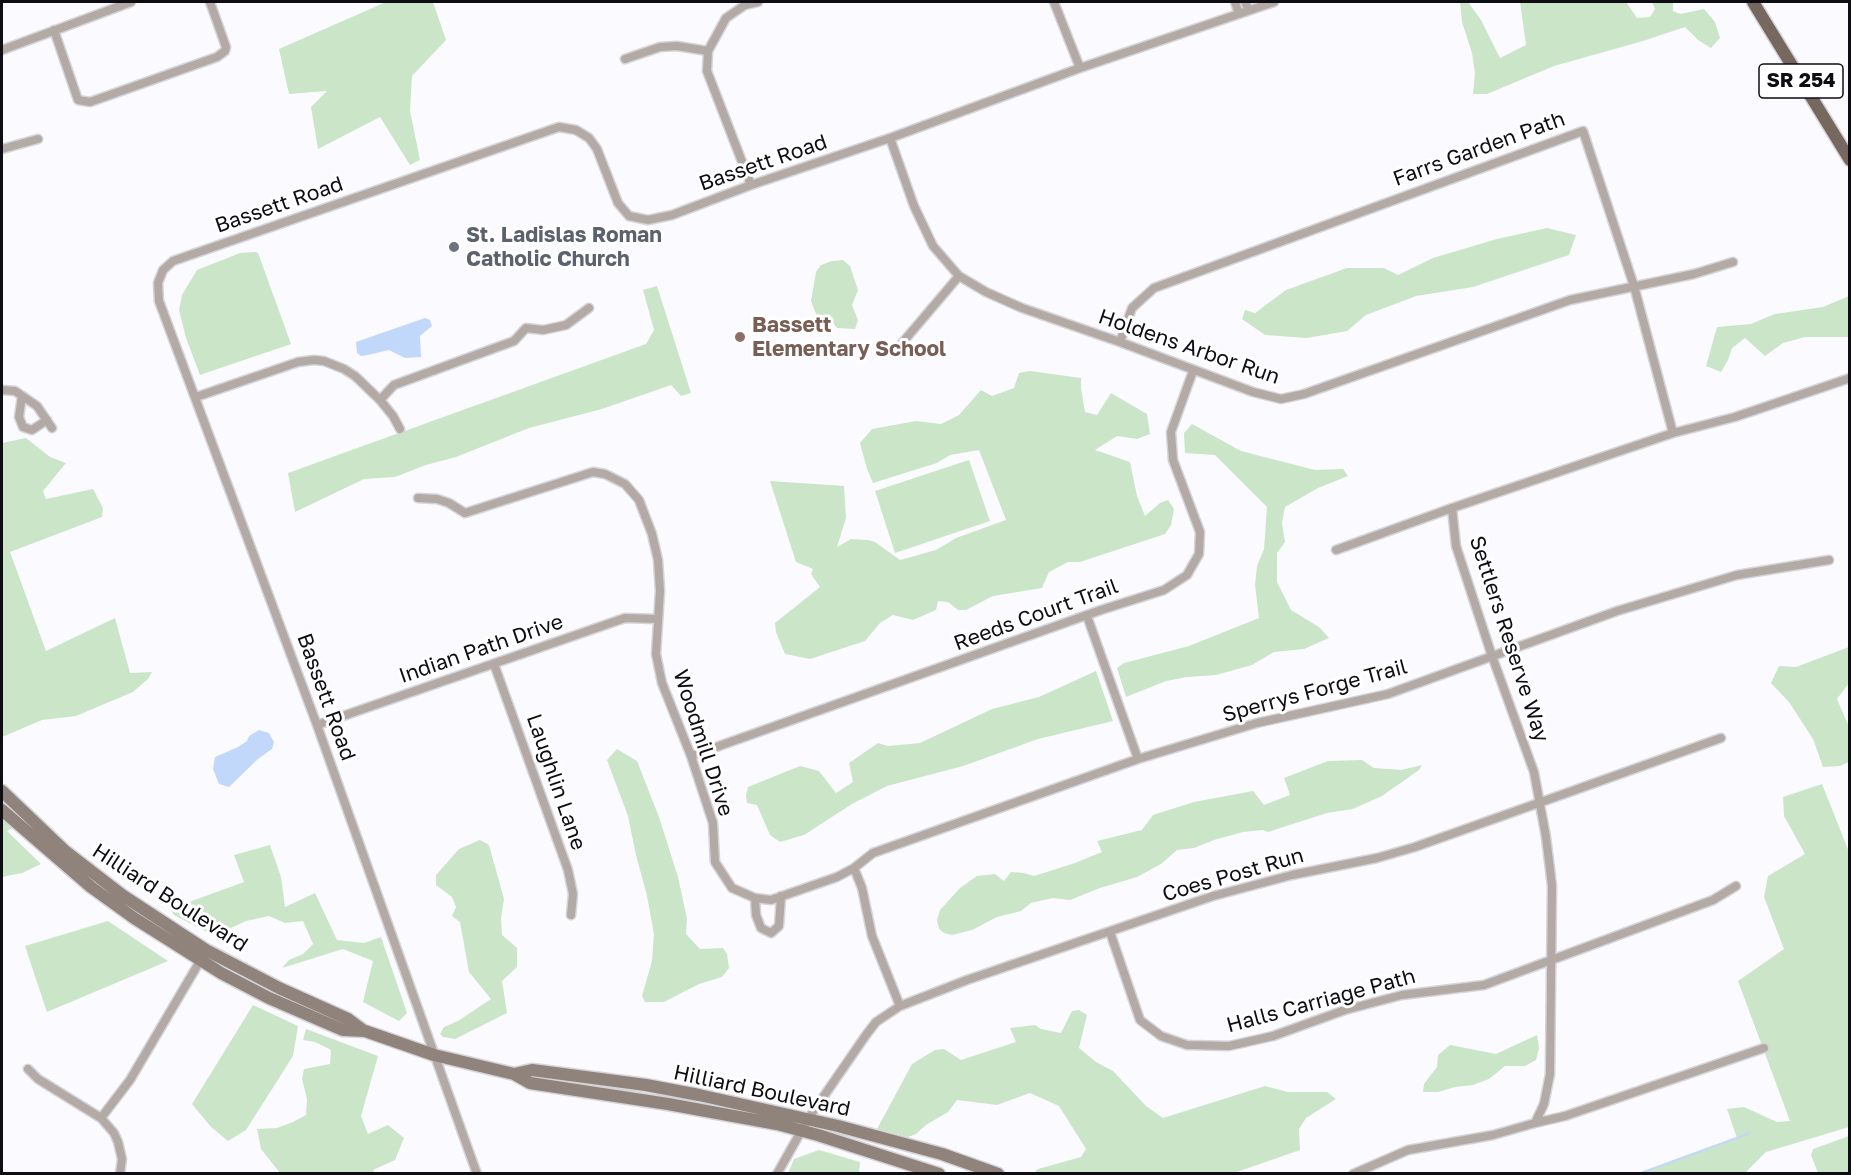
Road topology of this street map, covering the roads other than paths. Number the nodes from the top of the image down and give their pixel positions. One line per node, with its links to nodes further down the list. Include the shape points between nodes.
1 (128, 2): 10 (street)
2 (210, 2): 10 (street, via 225,51 90,102 78,100)
3 (758, 2): 12 (street, via 745,5 726,18)
4 (1054, 2): 14 (street)
5 (1235, 2): 9 (street)
6 (1274, 2): 8 (street, Bassett Road)
7 (1753, 2): 18 (main road, SR 254)
8 (1247, 6): 9 (street, Bassett Road)
9 (1239, 14): 14 (street, Bassett Road)
10 (54, 30): 11 (street)
11 (2, 50)
12 (708, 51): 13 (street, via 660,47); 19 (street, via 707,71)
13 (625, 59)
14 (1080, 68): 15 (street, Bassett Road)
15 (890, 138): 19 (street, Bassett Road); 21 (street, Holdens Arbor Run, via 933,246)
16 (38, 139): 17 (street)
17 (2, 149)
18 (1849, 159)
19 (751, 185): 30 (street, Bassett Road, via 672,215 648,220 628,216 618,203 589,138 576,130 559,127 173,261 162,270 159,301)
20 (1733, 262): 22 (street, Holdens Arbor Run)
21 (959, 276): 24 (street, Holdens Arbor Run, via 1023,308); 25 (street)
22 (1634, 286): 24 (street, Farrs Garden Path, via 1582,131 1154,288 1132,308); 26 (street, Holdens Arbor Run, via 1570,300 1281,399); 33 (street, Farrs Garden Path)
23 (589, 308): 31 (street, via 566,325 543,330 526,328 514,341 394,385)
24 (1120, 342): 26 (street, Holdens Arbor Run)
25 (897, 349)
26 (1194, 371): 38 (street, Reeds Court Trail, via 1171,432 1173,460 1200,532 1199,554 1187,575 1164,590)
27 (1850, 378): 33 (street)
28 (2, 390): 29 (street)
29 (22, 396): 29 (street, via 37,406 50,424 32,430 23,427 19,417)
30 (196, 397): 31 (street, via 314,360 344,369); 42 (street, Bassett Road)
31 (380, 400): 32 (street)
32 (400, 429)
33 (1673, 434): 35 (street)
34 (418, 498): 39 (street, Woodmill Drive, via 437,499 465,513 593,472 625,484 639,500 652,534 658,560)
35 (1452, 508): 36 (street); 40 (street, Settlers Reserve Way, via 1456,546)
36 (1336, 550)
37 (1829, 560): 40 (street, Sperrys Forge Trail, via 1737,575 1617,611)
38 (1087, 616): 44 (street, Reeds Court Trail); 45 (street)
39 (658, 619): 41 (street, Indian Path Drive, via 625,618); 44 (street, Woodmill Drive, via 656,654 662,683)
40 (1492, 656): 45 (street, Sperrys Forge Trail, via 1388,694 1257,723); 47 (street, Settlers Reserve Way, via 1534,772)
41 (495, 663): 42 (street, Indian Path Drive); 53 (street, Laughlin Lane, via 568,870 573,894)
42 (317, 725): 59 (street, Bassett Road)
43 (1721, 738): 47 (street, Coes Post Run)
44 (691, 756): 52 (street, Woodmill Drive, via 712,823 716,862 732,888)
45 (1138, 759): 49 (street, Sperrys Forge Trail, via 873,853)
46 (2, 791): 55 (main road, Hilliard Boulevard, via 65,851)
47 (1540, 801): 54 (street, Coes Post Run, via 1415,847 1213,896); 56 (street, Settlers Reserve Way, via 1552,886)
48 (2, 810): 55 (main road, Hilliard Boulevard, via 91,887)
49 (854, 868): 51 (street, Sperrys Forge Trail); 57 (street, via 872,936)
50 (1736, 886): 56 (street, Halls Carriage Path, via 1713,900)
51 (781, 896): 52 (street, Sperrys Forge Trail, via 771,900); 52 (street, via 779,926 771,933 761,928)
52 (755, 898)
53 (571, 915)
54 (1110, 932): 56 (street, Halls Carriage Path, via 1140,1020 1161,1036 1187,1044 1228,1046 1273,1036 1402,994 1484,985); 57 (street, Coes Post Run)
55 (203, 955): 59 (main road, Hilliard Boulevard, via 348,1018 365,1031); 61 (street, via 130,1080)
56 (1551, 960): 62 (street, Settlers Reserve Way, via 1550,1074 1544,1104)
57 (900, 1006): 63 (street, Coes Post Run, via 876,1022)
58 (1764, 1048): 62 (street)
59 (434, 1055): 63 (main road, Hilliard Boulevard, via 514,1074 530,1083); 65 (street, Bassett Road)
60 (28, 1069): 61 (street)
61 (101, 1118): 64 (street, via 118,1142)
62 (1535, 1123): 69 (street, via 1493,1136 1408,1150)
63 (806, 1124): 66 (street, Coes Post Run); 67 (main road, Hilliard Boulevard); 68 (main road, Hilliard Boulevard, via 942,1154)
64 (120, 1173)
65 (477, 1173)
66 (777, 1173)
67 (939, 1173)
68 (998, 1173)
69 (1353, 1173)

